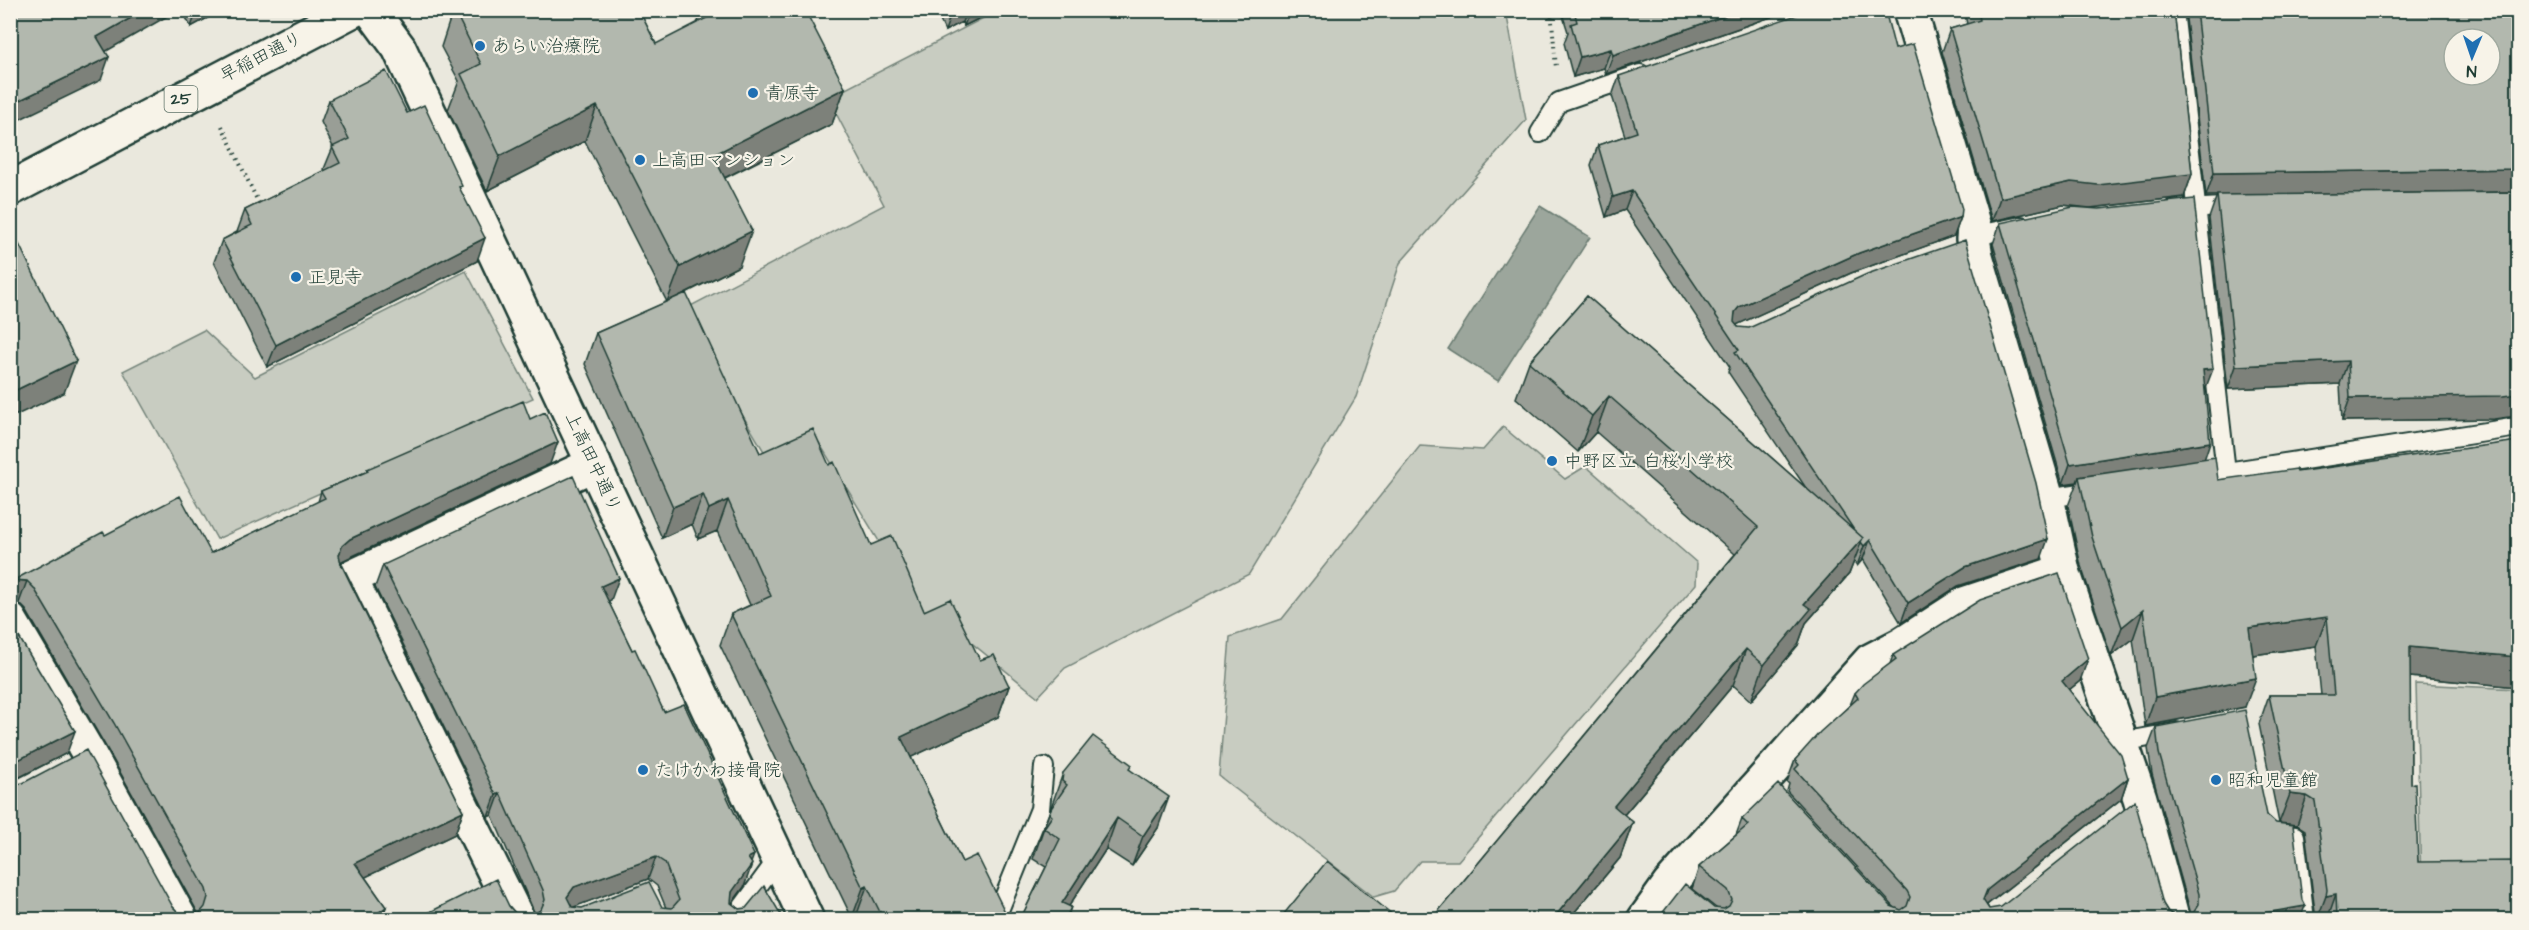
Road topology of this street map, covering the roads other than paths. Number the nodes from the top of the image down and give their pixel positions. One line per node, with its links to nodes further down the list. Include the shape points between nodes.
1 (353, 10): 7 (street, 早稲田通り / 25)
2 (371, 10): 14 (street, 上高田中通り, via 399,48)
3 (1910, 10): 12 (street, via 1974,227)
4 (2174, 10): 9 (lane)
5 (1659, 68): 6 (lane, via 1559,102)
6 (1540, 133)
7 (10, 189)
8 (2257, 206): 9 (lane)
9 (2197, 207): 10 (lane); 15 (lane)
10 (2150, 212)
11 (2033, 223): 12 (lane)
12 (1960, 244): 18 (street)
13 (2518, 427): 15 (lane)
14 (594, 464): 25 (street, 上高田中通り); 27 (street, via 350,578)
15 (2226, 472): 16 (lane)
16 (2181, 478)
17 (2114, 488): 18 (lane)
18 (2047, 498): 19 (street)
19 (2063, 571): 22 (street); 31 (street, via 1964,604 1870,661 1770,789 1678,892)
20 (10, 620): 26 (street, via 79,759)
21 (2190, 729): 22 (lane)
22 (2122, 742): 32 (street, via 2131,805)
23 (1044, 766): 30 (lane, via 1040,809)
24 (2265, 810): 33 (lane, via 2270,833 2295,836)
25 (777, 860): 28 (lane); 29 (street, 上高田中通り)
26 (180, 920)
27 (518, 920)
28 (734, 920)
29 (807, 920)
30 (995, 920)
31 (1644, 920)
32 (2173, 920)
33 (2305, 920)

